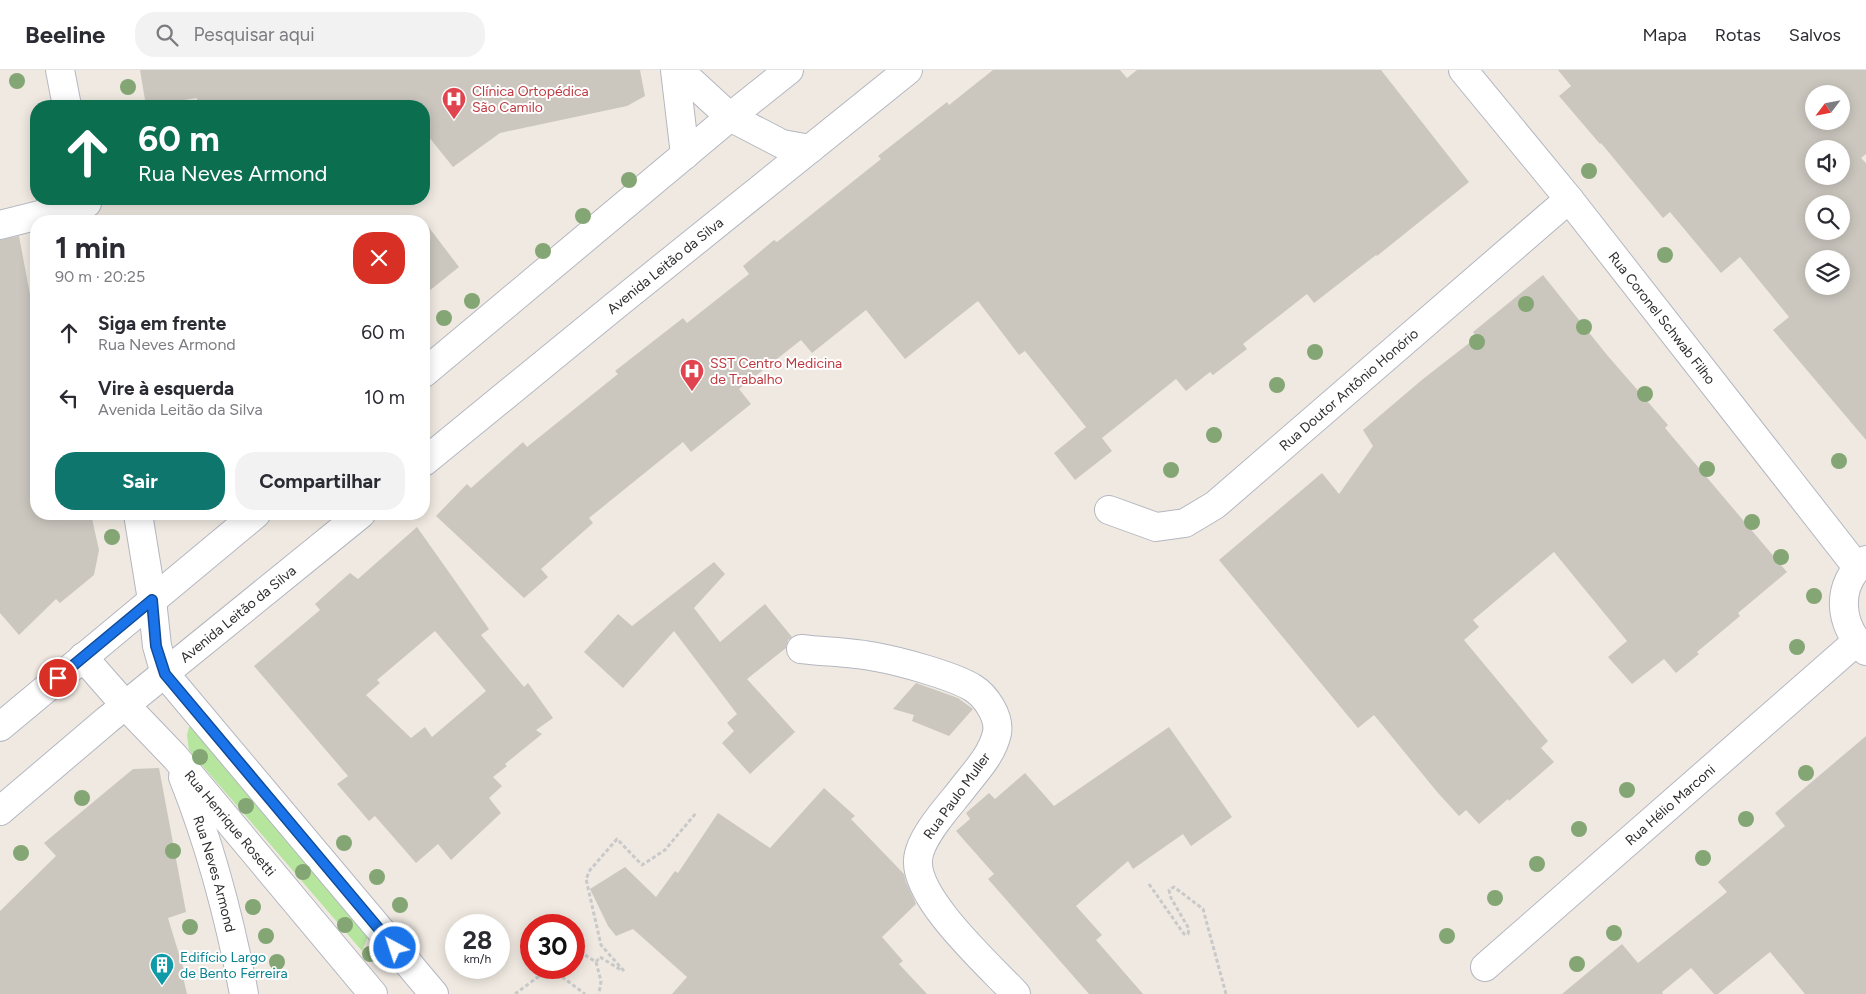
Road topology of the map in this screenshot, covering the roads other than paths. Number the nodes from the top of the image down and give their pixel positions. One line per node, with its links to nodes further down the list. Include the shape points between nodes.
1 (60, 70): 7 (street)
2 (675, 70): 10 (street)
3 (679, 70): 8 (street)
4 (788, 70): 8 (street)
5 (908, 70): 9 (street, Avenida Leitão da Silva)
6 (1463, 70): 11 (street, Rua Coronel Schwab Filho)
7 (66, 100)
8 (730, 117): 9 (street, via 782,144); 10 (street)
9 (810, 149): 17 (street, Avenida Leitão da Silva)
10 (685, 155): 16 (street)
11 (1569, 199): 18 (street, Rua Doutor Antônio Honório, via 1215,505 1185,523 1156,527); 22 (street, Rua Coronel Schwab Filho)
12 (87, 208): 13 (street)
13 (49, 215)
14 (30, 218): 15 (street)
15 (0, 224)
16 (430, 369)
17 (430, 457)
18 (1109, 510)
19 (139, 520): 23 (street)
20 (249, 520): 23 (street)
21 (354, 520): 27 (street, Avenida Leitão da Silva)
22 (1861, 564): 24 (street, via 1847,585 1843,604 1846,624)
23 (152, 600): 26 (street); 27 (street, via 156,646)
24 (1861, 646): 32 (street, Rua Hélio Marconi)
25 (801, 649): 36 (street, Rua Paulo Muller, via 876,657 904,664 950,678 973,688 987,700 998,731 990,751 926,836 918,859 921,882 938,911)
26 (83, 657): 28 (street, Rua Henrique Rosetti); 29 (street)
27 (165, 674): 28 (street, Avenida Leitão da Silva); 35 (street)
28 (126, 706): 30 (street, Rua Henrique Rosetti); 31 (street, Avenida Leitão da Silva)
29 (2, 720)
30 (175, 758): 33 (street, Rua Neves Armond, via 216,871); 34 (street, Rua Henrique Rosetti)
31 (0, 811)
32 (1485, 967)
33 (244, 994)
34 (373, 994)
35 (434, 994)
36 (1016, 994)

